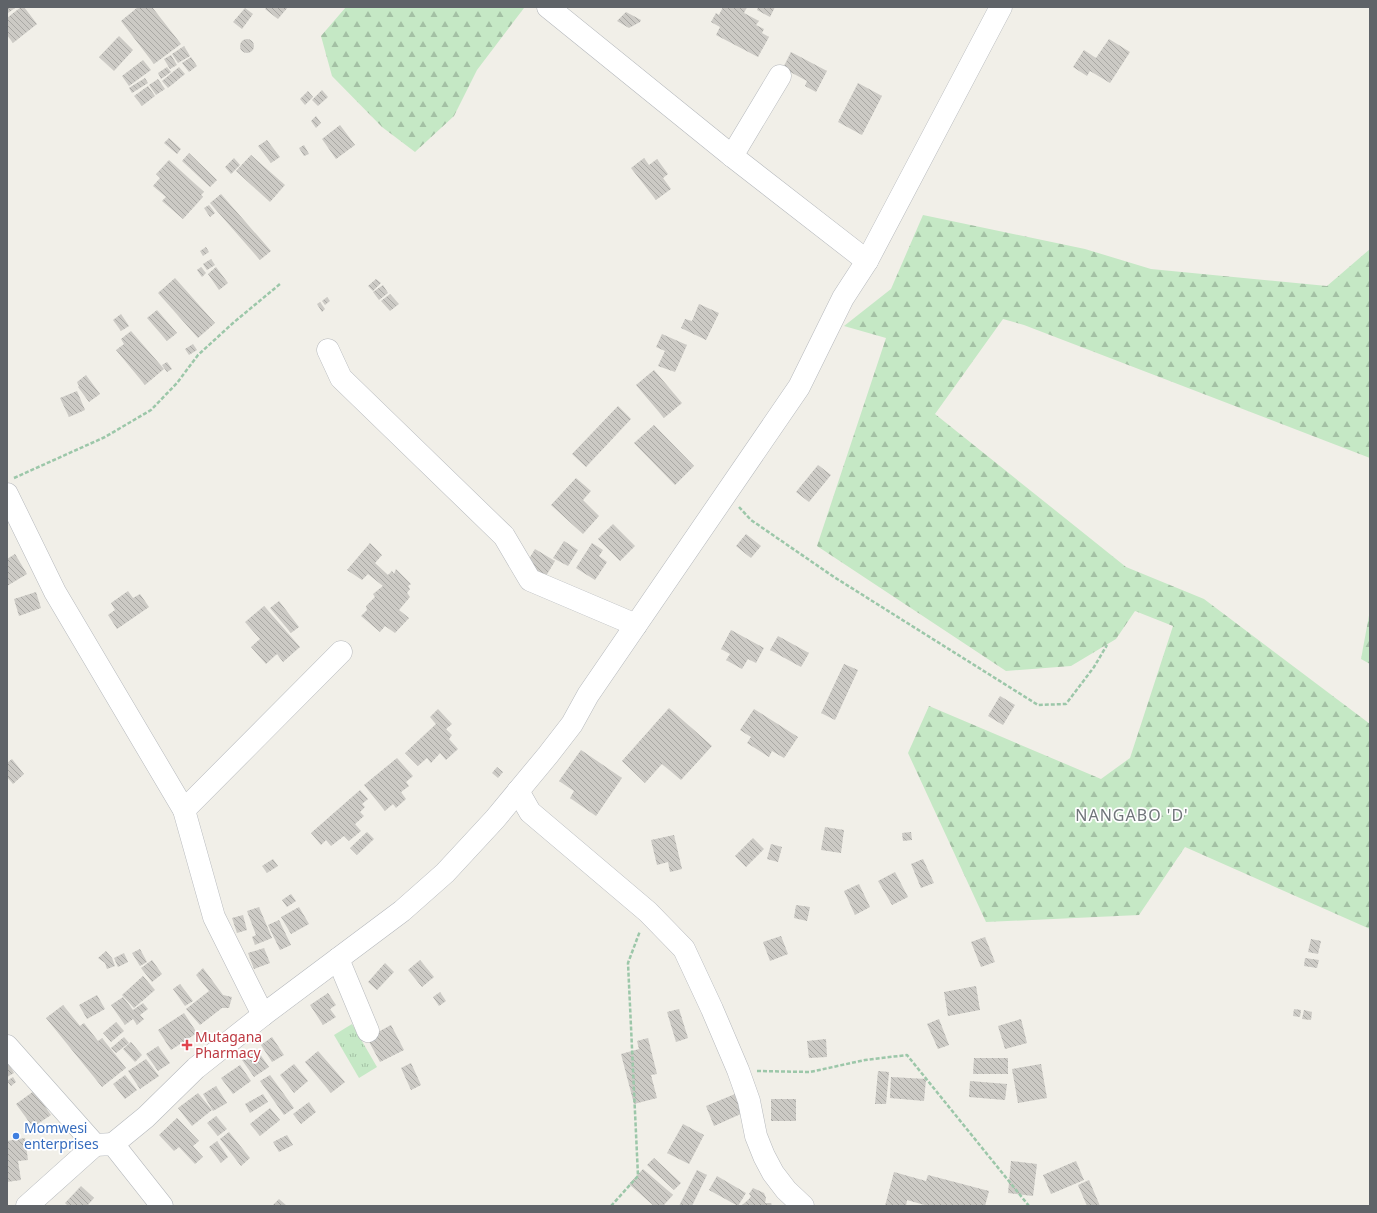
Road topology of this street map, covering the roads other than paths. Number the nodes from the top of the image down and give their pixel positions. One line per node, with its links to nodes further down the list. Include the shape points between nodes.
1 (548, 7): 4 (street)
2 (1001, 7): 5 (street)
3 (780, 76): 4 (street)
4 (732, 156): 5 (street)
5 (867, 261): 8 (street, via 843,298 799,387)
6 (328, 350): 8 (street, via 341,378 504,536 530,580)
7 (7, 494): 11 (street, via 56,592)
8 (636, 625): 10 (street, via 588,695 572,724)
9 (341, 652): 11 (street)
10 (518, 791): 12 (street, via 445,873 402,911); 19 (street, via 530,812 648,912 684,949 738,1070 764,1156 772,1173)
11 (184, 810): 13 (street, via 214,917)
12 (338, 958): 13 (street); 14 (street)
13 (263, 1015): 16 (street, via 196,1068 146,1117)
14 (368, 1031)
15 (7, 1046): 16 (street)
16 (104, 1144): 17 (street); 18 (street)
17 (27, 1206)
18 (162, 1206)
19 (803, 1206)

